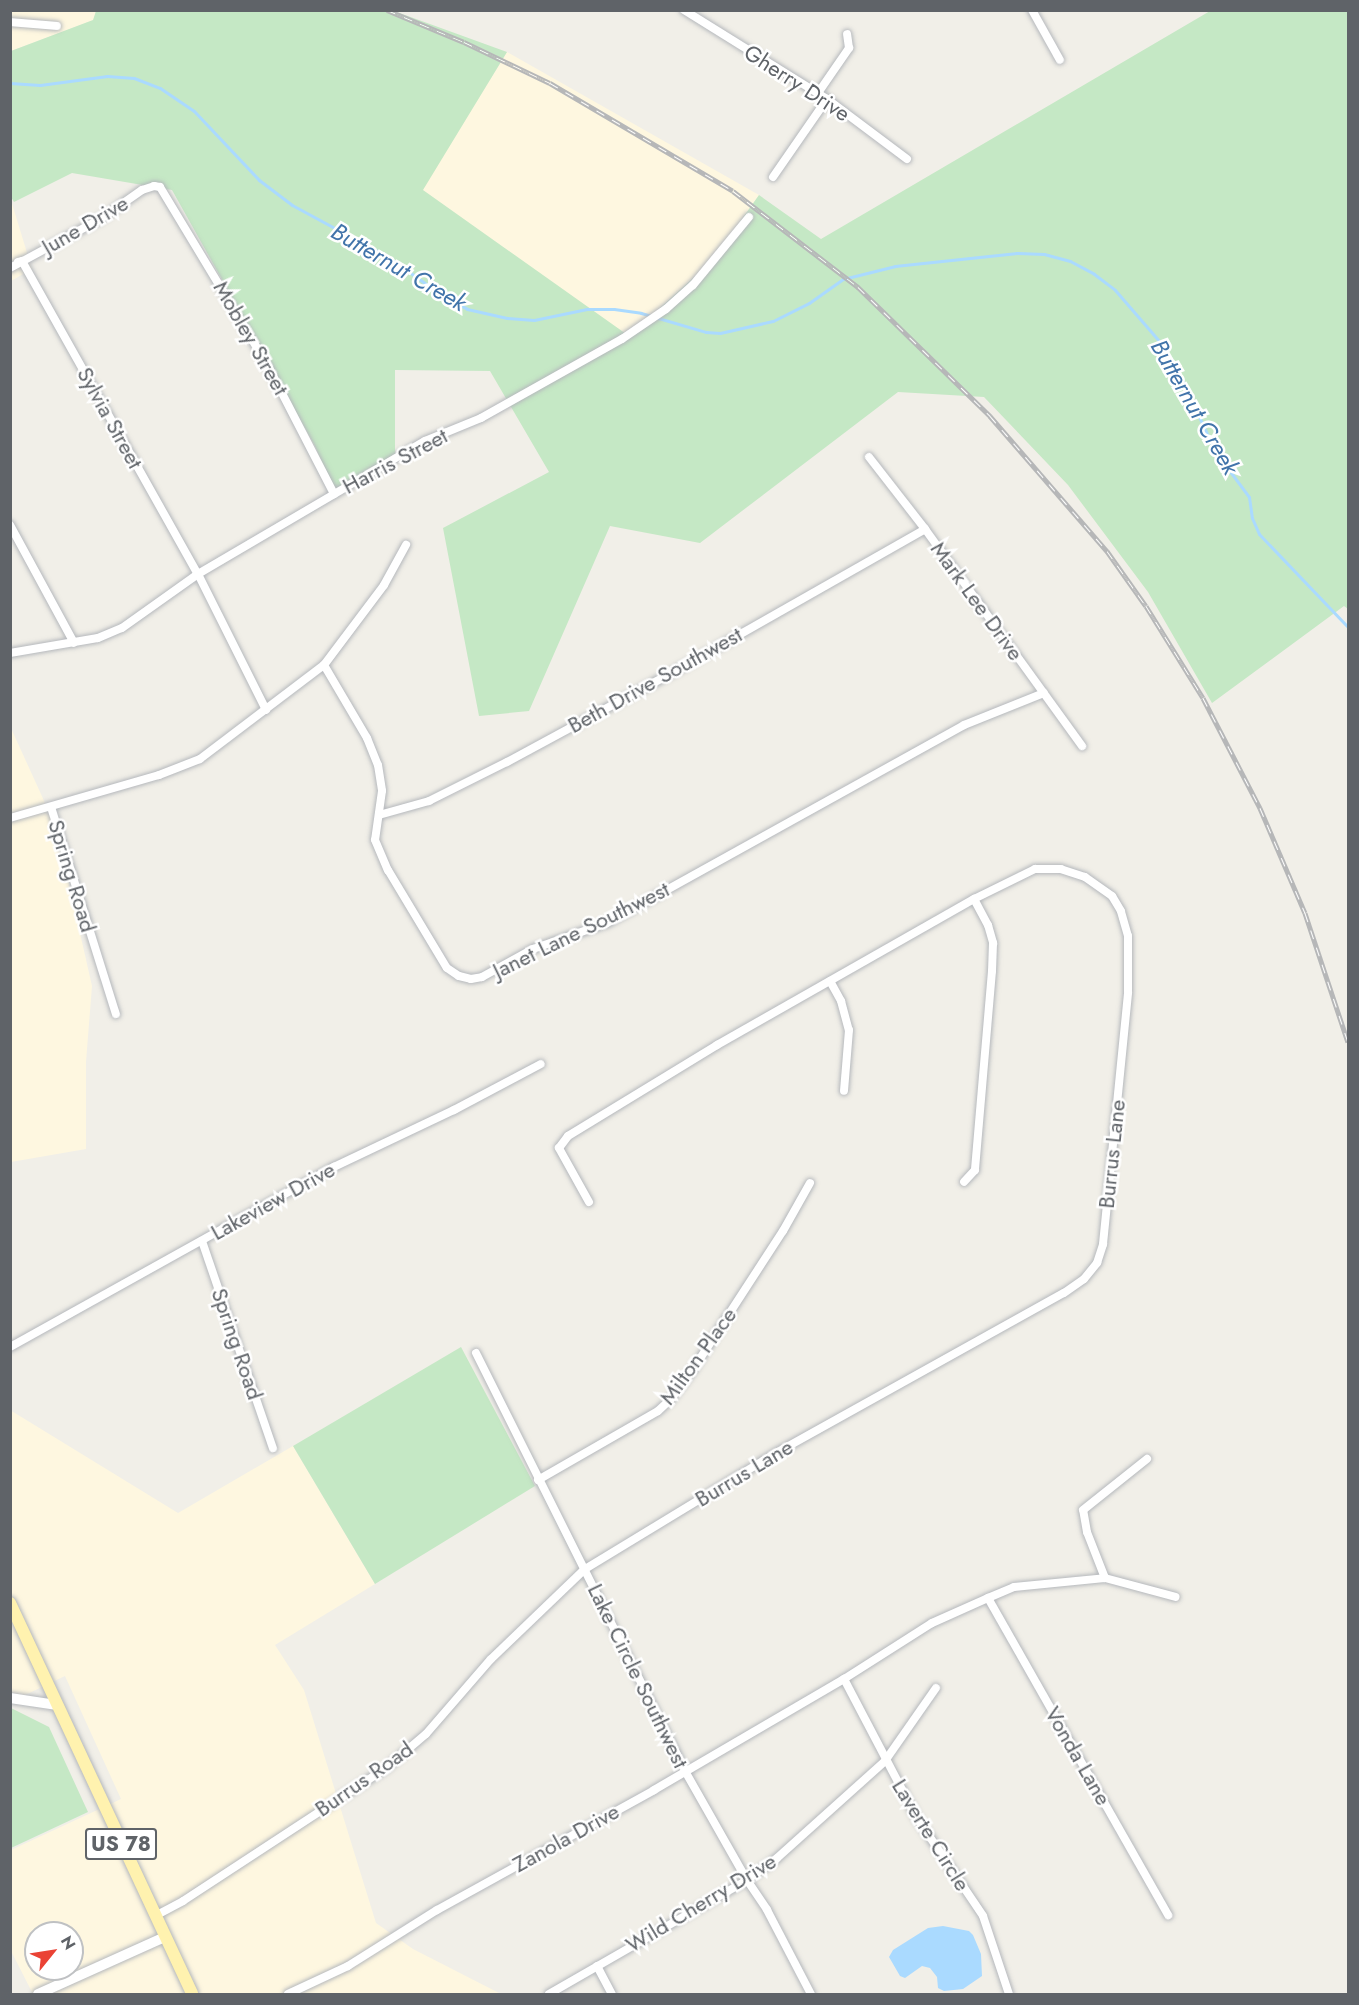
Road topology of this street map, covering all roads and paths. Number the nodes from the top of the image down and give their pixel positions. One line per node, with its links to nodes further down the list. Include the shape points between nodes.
1 (684, 10): 7 (street, Gherry Drive)
2 (1032, 10): 6 (street)
3 (10, 22): 4 (street)
4 (57, 26)
5 (847, 34): 7 (street, via 849,48)
6 (1060, 60)
7 (818, 93): 8 (street, Gherry Drive)
8 (827, 99): 9 (street, Gherry Drive); 10 (street)
9 (907, 159)
10 (772, 177)
11 (160, 187): 13 (street, June Drive, via 142,190 102,218); 17 (street, Mobley Street, via 269,368)
12 (749, 217): 17 (street, Harris Street, via 693,285 622,339 481,418 425,441)
13 (22, 261): 14 (street); 15 (street, June Drive); 21 (street, Sylvia Street)
14 (10, 263)
15 (10, 268)
16 (869, 457): 19 (street, Mark Lee Drive)
17 (334, 494): 21 (street, Harris Street)
18 (10, 525): 22 (street)
19 (925, 529): 25 (street, Mark Lee Drive); 29 (street, Beth Drive Southwest, via 507,762 429,801)
20 (406, 545): 24 (street, via 384,585)
21 (198, 574): 22 (street, Harris Street, via 122,628); 26 (street, Sylvia Street)
22 (74, 643): 23 (street, Harris Street)
23 (10, 653)
24 (324, 665): 26 (street); 29 (street, Janet Lane Southwest, via 378,765 382,791)
25 (1044, 693): 27 (street, Mark Lee Drive); 29 (street, Janet Lane Southwest, via 964,725 607,923 533,949 482,977 459,976 447,968 388,870 375,840)
26 (266, 710): 28 (street, via 200,759)
27 (1082, 746)
28 (51, 807): 30 (street); 33 (street, Spring Road)
29 (379, 815)
30 (10, 818)
31 (974, 899): 32 (street, Burrus Lane); 36 (street, via 993,943 975,1170); 45 (street, Burrus Lane, via 1035,869 1061,869 1085,877 1112,896 1121,911 1128,936 1128,992 1103,1244 1097,1263 1064,1293 776,1453)
32 (830, 981): 35 (street, via 841,1001 849,1030); 38 (street, Burrus Lane, via 568,1136 559,1148)
33 (116, 1014)
34 (541, 1064): 39 (street, Lakeview Drive, via 334,1167)
35 (843, 1091)
36 (964, 1182)
37 (810, 1183): 44 (street, Milton Place, via 783,1231 670,1400 658,1411)
38 (588, 1202)
39 (202, 1241): 40 (street, Lakeview Drive); 42 (street, Spring Road)
40 (10, 1347)
41 (476, 1353): 44 (street, Lake Circle Southwest)
42 (273, 1448)
43 (1147, 1459): 46 (street, via 1083,1510)
44 (538, 1480): 45 (street, Lake Circle Southwest)
45 (585, 1569): 47 (street, Burrus Lane); 56 (street, Lake Circle Southwest)
46 (1105, 1578): 48 (street); 49 (street, Zanola Drive, via 1014,1587)
47 (570, 1583): 59 (street, Burrus Road, via 478,1673 426,1734 386,1768)
48 (1176, 1597)
49 (988, 1598): 51 (street, Zanola Drive, via 932,1623); 58 (street, Vonda Lane)
50 (10, 1603): 54 (main road, US 78)
51 (844, 1679): 55 (street, Laverte Circle); 56 (street, Zanola Drive)
52 (936, 1688): 55 (street, Wild Cherry Drive)
53 (10, 1698): 54 (street)
54 (57, 1704): 59 (main road, US 78)
55 (885, 1761): 57 (street, Wild Cherry Drive, via 797,1842); 68 (street, Laverte Circle, via 917,1818 982,1916)
56 (685, 1771): 57 (street, Lake Circle Southwest); 64 (street, Zanola Drive, via 437,1910 348,1966)
57 (747, 1880): 61 (street, Wild Cherry Drive); 67 (street, Lake Circle Southwest)
58 (1168, 1915)
59 (155, 1916): 60 (main road, US 78)
60 (165, 1937): 62 (street); 63 (main road, US 78)
61 (597, 1966): 65 (street, Wild Cherry Drive); 66 (street)
62 (38, 1995)
63 (192, 1995)
64 (288, 1995)
65 (549, 1995)
66 (612, 1995)
67 (811, 1995)
68 (1009, 1995)

